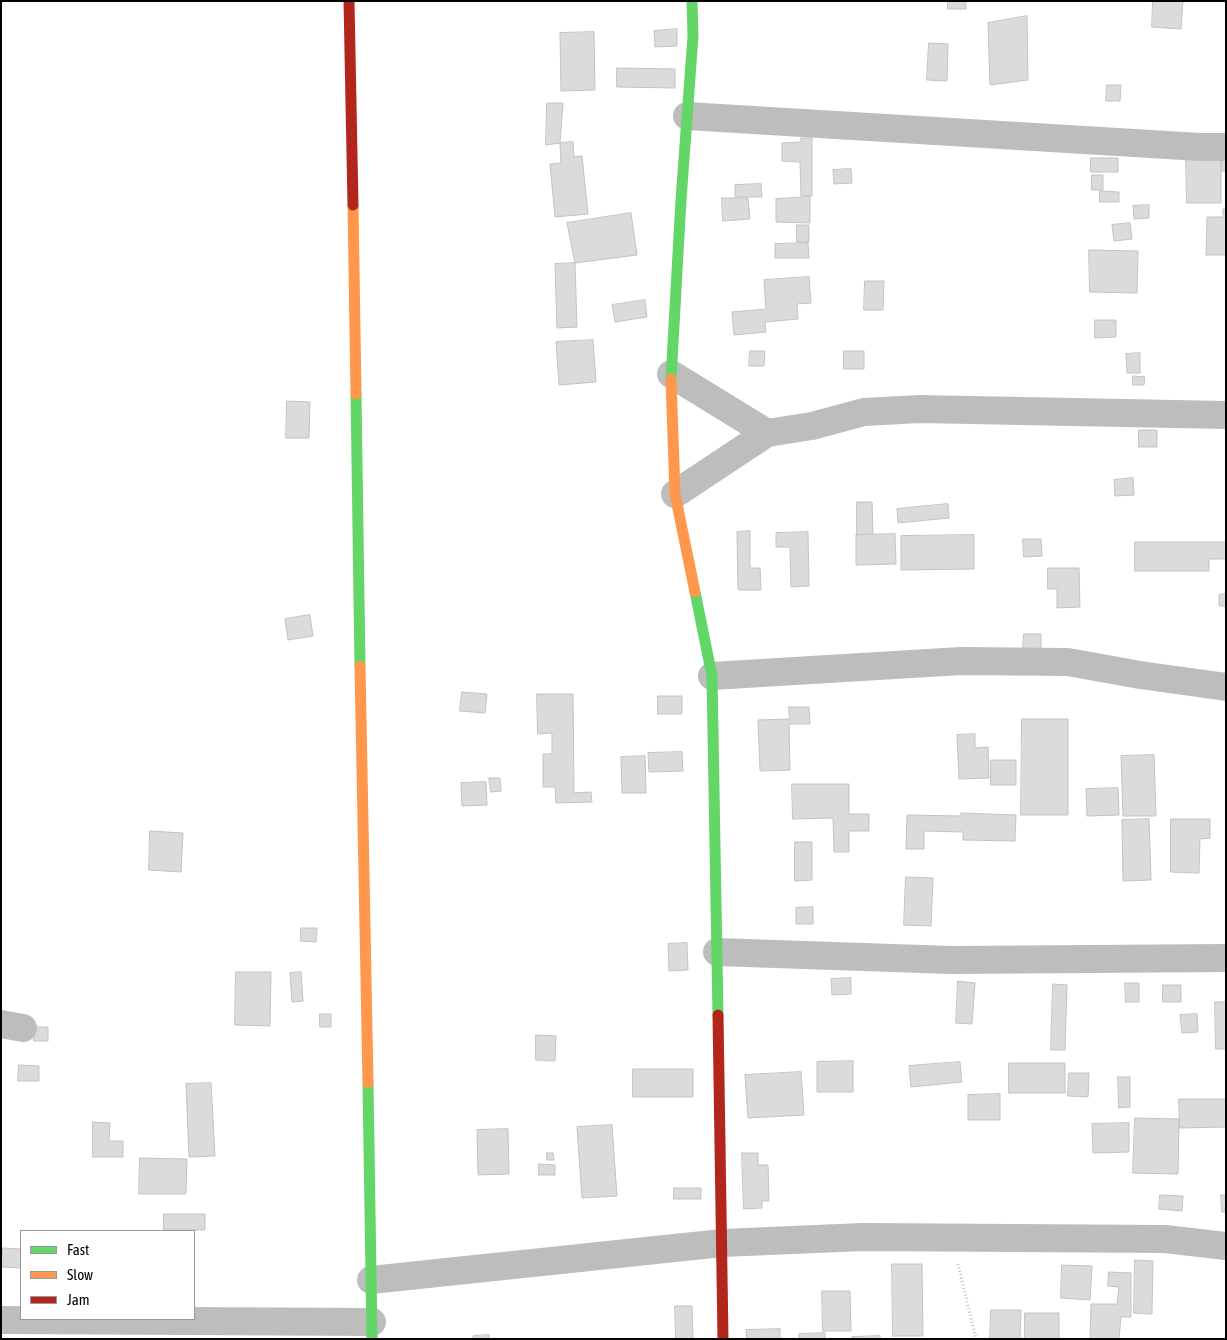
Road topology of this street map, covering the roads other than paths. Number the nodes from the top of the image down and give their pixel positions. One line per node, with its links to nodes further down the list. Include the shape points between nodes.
1 (349, 1): 15 (street)
2 (692, 1): 3 (street, via 693,36)
3 (687, 116): 4 (street); 5 (street)
4 (1226, 147)
5 (671, 374): 7 (street); 8 (street)
6 (1226, 415): 7 (street, via 920,409 864,412 812,426)
7 (767, 432): 8 (street)
8 (675, 494): 9 (street)
9 (712, 676): 10 (street, via 961,661 1068,662); 11 (street)
10 (1226, 687)
11 (717, 952): 12 (street, via 951,960); 13 (street)
12 (1226, 958)
13 (722, 1243): 14 (street, via 863,1237 1165,1239); 15 (street); 18 (street)
14 (1226, 1246)
15 (371, 1280): 17 (street)
16 (1, 1320): 17 (street)
17 (372, 1330)
18 (723, 1339)

